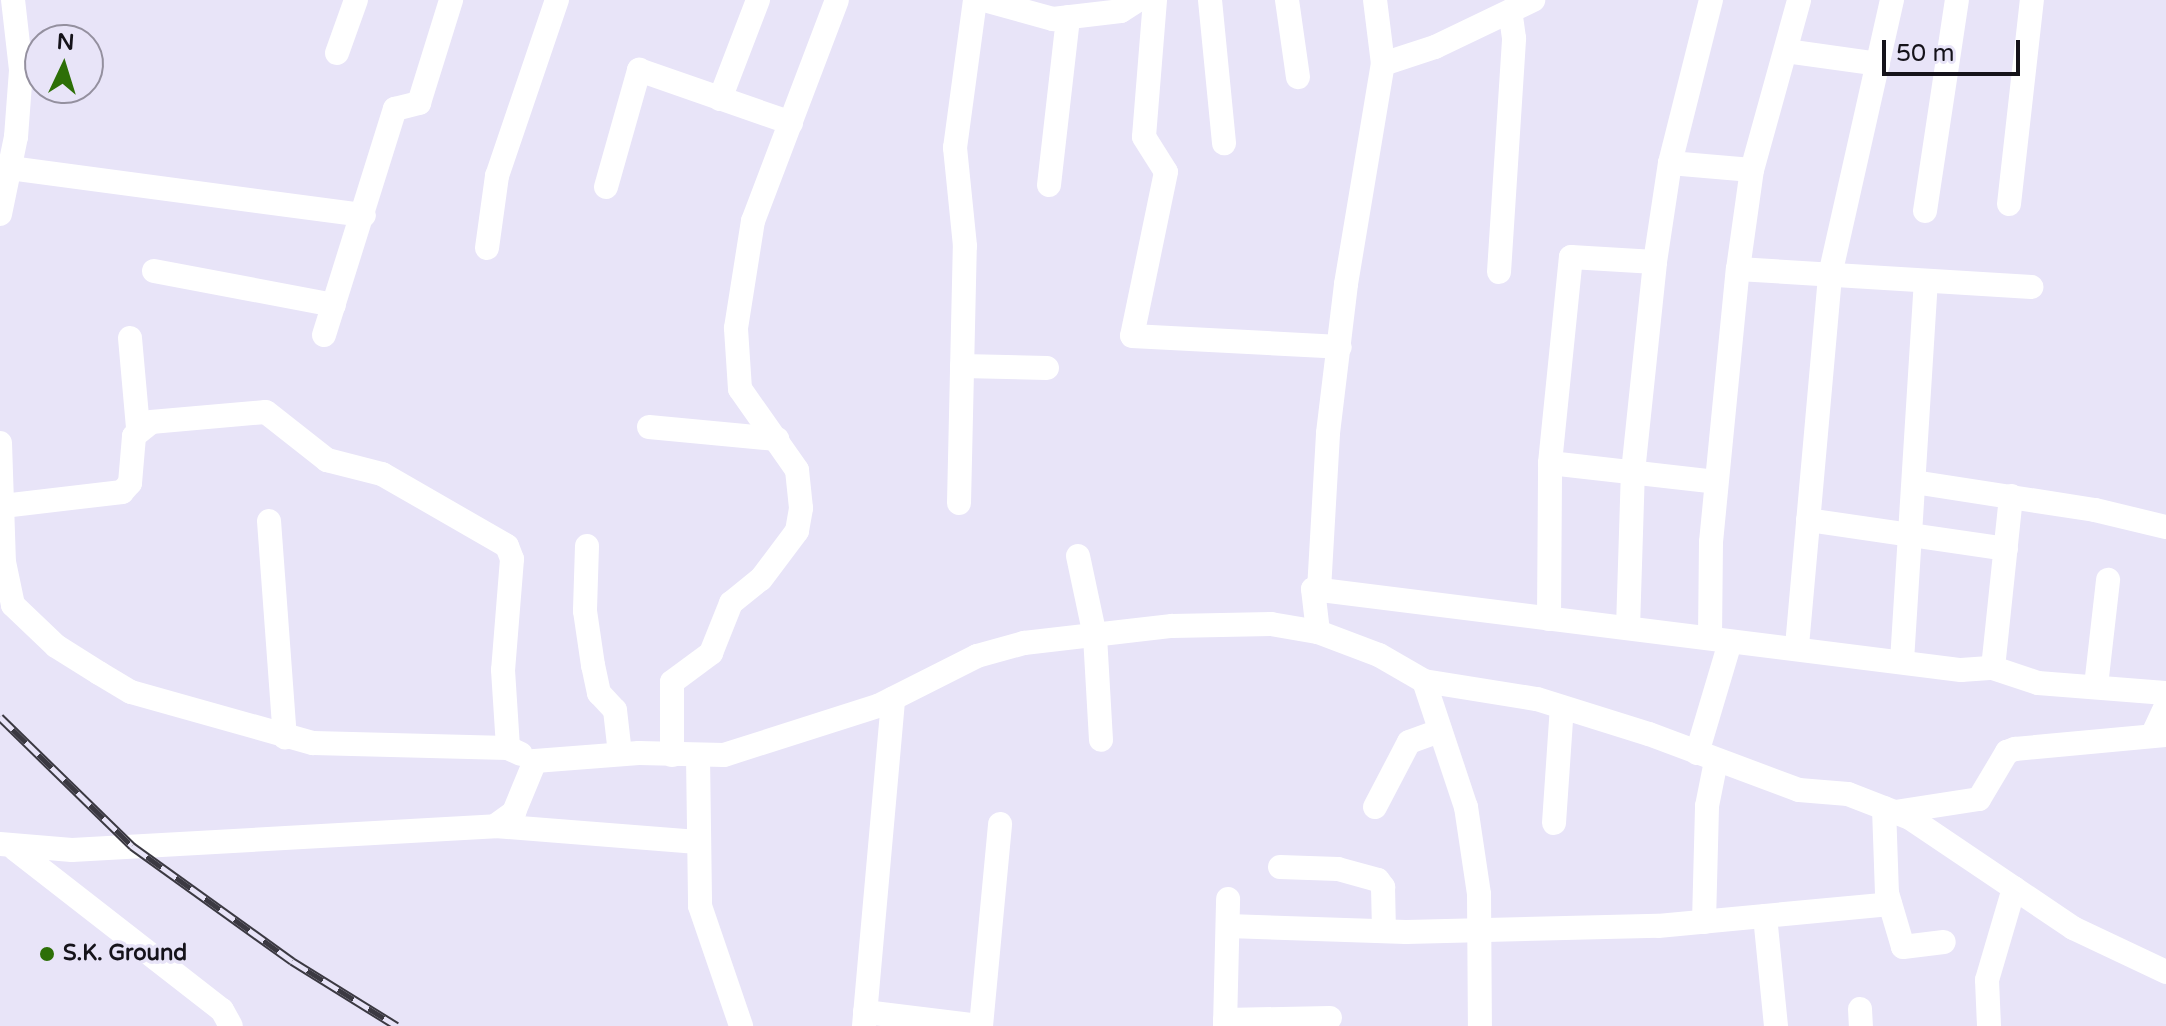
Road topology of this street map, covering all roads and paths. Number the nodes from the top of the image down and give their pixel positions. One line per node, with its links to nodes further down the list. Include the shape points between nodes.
1 (13, 0): 31 (street, via 21,70)
2 (356, 0): 23 (street)
3 (451, 0): 38 (street, via 419,103 395,109)
4 (557, 0): 39 (street, via 497,176)
5 (758, 0): 27 (street)
6 (837, 0): 28 (street)
7 (975, 0): 51 (street, via 955,148 965,246)
8 (984, 0): 21 (street)
9 (1138, 0): 21 (street, via 1121,11)
10 (1155, 0): 50 (street, via 1144,137 1166,172 1132,336)
11 (1210, 0): 29 (street)
12 (1287, 0): 26 (street)
13 (1375, 0): 24 (street)
14 (1533, 0): 20 (street)
15 (1711, 0): 30 (street)
16 (1799, 0): 22 (street)
17 (1892, 0): 25 (street)
18 (1957, 0): 36 (street)
19 (2032, 0): 35 (street)
20 (1510, 11): 24 (street); 43 (street, via 1514,38)
21 (1058, 12): 33 (street)
22 (1786, 51): 25 (street); 32 (street)
23 (337, 53)
24 (1383, 64): 50 (street)
25 (1878, 64): 44 (street)
26 (1298, 77)
27 (720, 99): 28 (street); 34 (street, via 639,70)
28 (791, 123): 55 (street, via 753,221 735,355 740,389)
29 (1224, 143)
30 (1670, 163): 32 (street); 40 (street)
31 (10, 168): 37 (street); 38 (street)
32 (1752, 170): 41 (street)
33 (1049, 185)
34 (606, 187)
35 (2009, 204)
36 (1925, 211)
37 (0, 214)
38 (364, 215): 47 (street)
39 (487, 248)
40 (1655, 262): 57 (street, via 1571,257); 58 (street)
41 (1738, 269): 44 (street); 59 (street)
42 (154, 271): 47 (street)
43 (1499, 272)
44 (1830, 275): 45 (street); 64 (street)
45 (1926, 284): 46 (street); 60 (street)
46 (2031, 287)
47 (334, 305): 48 (street)
48 (324, 335)
49 (130, 338): 54 (street)
50 (1340, 347): 72 (street, via 1328,433)
51 (962, 366): 52 (street); 62 (street)
52 (1047, 368)
53 (649, 427): 55 (street)
54 (138, 428): 63 (street, via 130,483 122,492); 91 (street, via 151,422 266,412 327,460 382,474 499,538 512,559 503,660)
55 (777, 439): 93 (street, via 797,470 797,531 761,579 731,603 711,653 672,682)
56 (0, 443): 63 (street)
57 (1550, 463): 58 (street); 73 (street)
58 (1633, 472): 59 (street); 74 (street)
59 (1716, 482): 77 (street)
60 (1914, 482): 61 (street); 67 (street)
61 (2011, 496): 66 (street); 69 (street)
62 (959, 503)
63 (3, 506): 89 (street, via 4,562 13,605 56,646 131,692)
64 (1808, 520): 67 (street); 78 (street)
65 (269, 521): 89 (street)
66 (2166, 527)
67 (1911, 535): 69 (street); 79 (street)
68 (587, 546): 92 (street, via 585,611 591,652 599,693 615,710)
69 (2006, 549): 80 (street)
70 (1078, 556): 76 (street)
71 (2108, 580): 82 (street)
72 (1319, 590): 73 (street); 75 (street, via 1313,589)
73 (1549, 619): 74 (street)
74 (1628, 628): 77 (street)
75 (1318, 632): 76 (street, via 1225,623); 81 (street, via 1379,655)
76 (1095, 636): 84 (street, via 1024,643 977,656); 90 (street)
77 (1720, 640): 78 (street); 95 (street)
78 (1797, 646): 79 (street)
79 (1902, 661): 80 (street, via 1961,670)
80 (1993, 668): 82 (street, via 2038,683)
81 (1424, 681): 86 (street); 87 (street)
82 (2096, 686): 83 (street)
83 (2166, 693)
84 (893, 698): 94 (street, via 724,755); 116 (street)
85 (2166, 706): 88 (street)
86 (1562, 707): 95 (street); 99 (street)
87 (1440, 731): 97 (street, via 1409,742); 112 (street, via 1466,807)
88 (2159, 736): 98 (street, via 2015,749 2007,752 1979,799)
89 (285, 737): 91 (street, via 352,748)
90 (1101, 740)
91 (508, 748): 96 (street)
92 (620, 754): 93 (street); 96 (street)
93 (672, 755): 94 (street)
94 (698, 756): 102 (street)
95 (1707, 757): 98 (street, via 1799,790 1848,794); 109 (street)
96 (535, 761): 101 (street, via 514,812)
97 (1375, 807)
98 (1889, 810): 105 (street); 107 (street)
99 (1554, 823)
100 (1000, 824): 121 (street)
101 (495, 826): 102 (street); 103 (street)
102 (697, 842): 120 (street, via 700,906)
103 (8, 847): 119 (street, via 222,1010)
104 (1280, 867): 111 (street, via 1338,869 1378,880 1383,887)
105 (2014, 888): 114 (street, via 2073,928); 124 (street, via 1987,980)
106 (1228, 899): 110 (street)
107 (1890, 904): 108 (street); 113 (street, via 1903,947)
108 (1765, 916): 109 (street); 123 (street)
109 (1704, 922): 112 (street)
110 (1228, 926): 111 (street); 117 (street)
111 (1384, 931): 112 (street)
112 (1480, 932): 122 (street)
113 (1944, 942)
114 (2166, 972)
115 (1330, 1018): 118 (street)
116 (865, 1019): 121 (street)
117 (1225, 1023): 118 (street)
118 (1274, 1023)
119 (231, 1026)
120 (741, 1026)
121 (981, 1026)
122 (1480, 1026)
123 (1776, 1026)
124 (1989, 1026)

